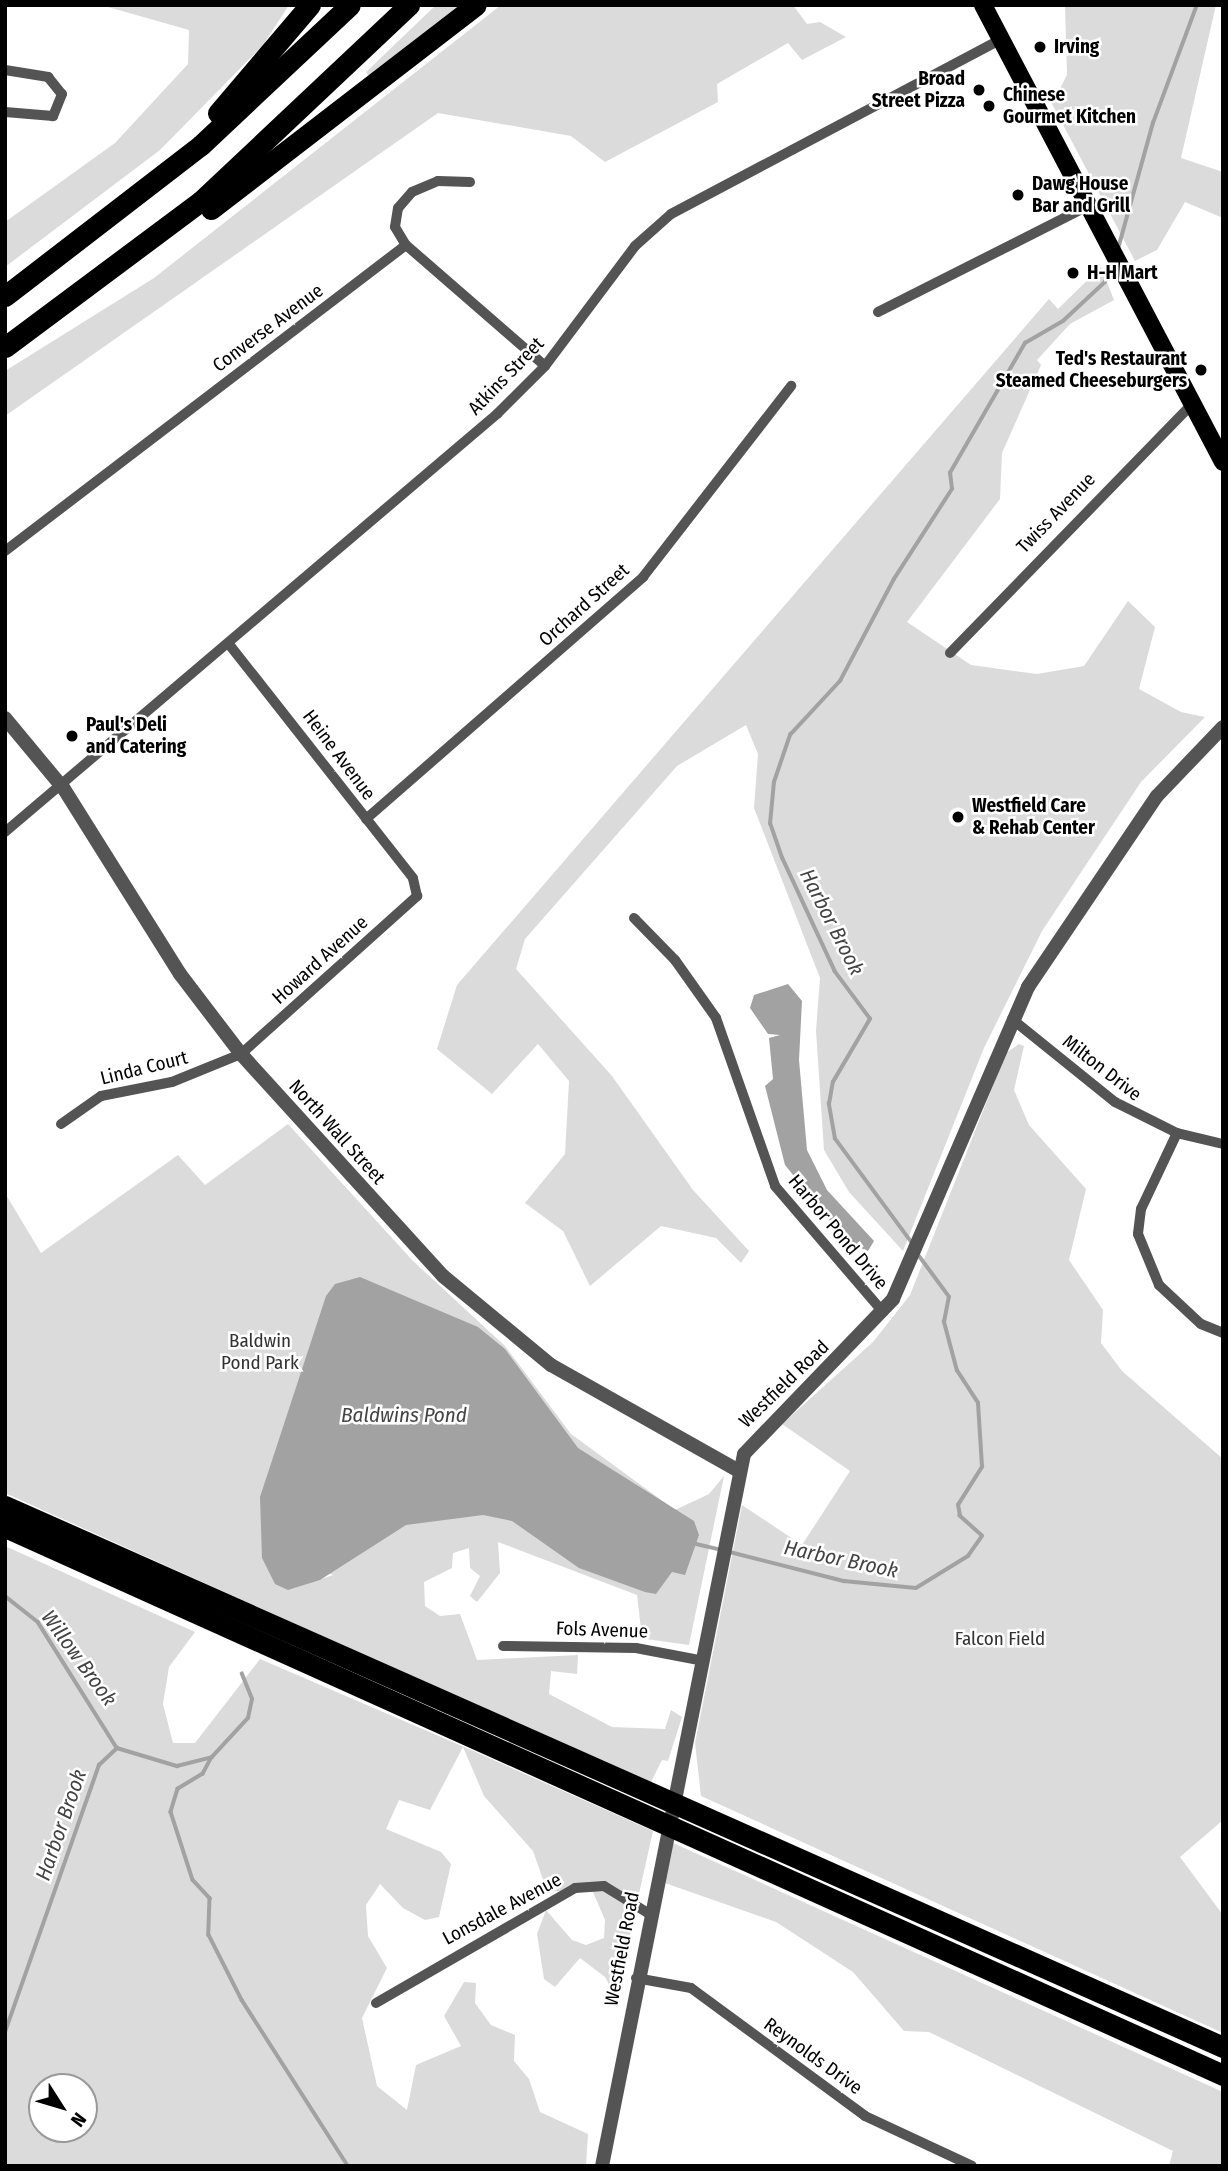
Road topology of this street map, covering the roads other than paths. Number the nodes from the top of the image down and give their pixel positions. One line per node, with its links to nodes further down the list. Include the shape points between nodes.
1 (310, 5): 9 (highway, via 269,60 203,128)
2 (350, 5): 9 (highway)
3 (409, 5): 12 (highway, via 289,123)
4 (476, 5): 12 (highway, via 220,203)
5 (983, 5): 6 (main road)
6 (1001, 38): 11 (main road); 17 (street, Atkins Street, via 671,214 635,246)
7 (5, 70): 8 (street, via 48,77 62,94 53,116)
8 (5, 112)
9 (181, 162): 14 (highway)
10 (470, 182): 13 (street, via 438,181 412,192 394,217)
11 (1088, 206): 15 (street); 19 (main road)
12 (171, 226): 16 (highway)
13 (406, 245): 17 (street); 21 (street, Converse Avenue)
14 (5, 296)
15 (878, 312)
16 (5, 347)
17 (545, 366): 22 (street, Atkins Street)
18 (791, 386): 27 (street, Orchard Street, via 643,577)
19 (1193, 403): 20 (main road); 23 (street, Twiss Avenue)
20 (1223, 462)
21 (5, 551)
22 (229, 644): 26 (street, Atkins Street); 27 (street, Heine Avenue)
23 (950, 653)
24 (5, 718): 26 (street, North Wall Street)
25 (1221, 729): 31 (street, Westfield Road, via 1157,796 1040,965)
26 (64, 789): 28 (street, Atkins Street); 32 (street, North Wall Street, via 180,974)
27 (366, 818): 29 (street, Heine Avenue)
28 (5, 832)
29 (418, 889): 32 (street, Howard Avenue)
30 (634, 918): 36 (street, Harbor Pond Drive, via 675,960 716,1018 775,1186)
31 (1012, 1019): 34 (street, Milton Drive, via 1115,1102); 36 (street, Westfield Road, via 911,1268)
32 (241, 1054): 33 (street, Linda Court, via 172,1082 101,1096); 38 (street, North Wall Street, via 494,1322 579,1383)
33 (61, 1124)
34 (1177, 1133): 35 (street, Milton Drive); 37 (street, via 1141,1209 1138,1234 1160,1284 1201,1324)
35 (1223, 1144)
36 (883, 1312): 38 (street, Westfield Road, via 761,1430)
37 (1223, 1333)
38 (739, 1471): 43 (street, Westfield Road)
39 (5, 1506): 41 (highway)
40 (5, 1527): 41 (highway)
41 (181, 1595): 44 (highway)
42 (503, 1646): 43 (street, Fols Avenue, via 636,1647)
43 (699, 1660): 45 (street, Westfield Road)
44 (679, 1818): 48 (highway); 49 (highway)
45 (649, 1913): 46 (street, Westfield Road); 47 (street, Lonsdale Avenue, via 604,1886 575,1888)
46 (636, 1978): 50 (street, Westfield Road); 51 (street, Reynolds Drive, via 691,1988 865,2116)
47 (376, 2003)
48 (1223, 2047)
49 (1223, 2075)
50 (602, 2166)
51 (972, 2166)

